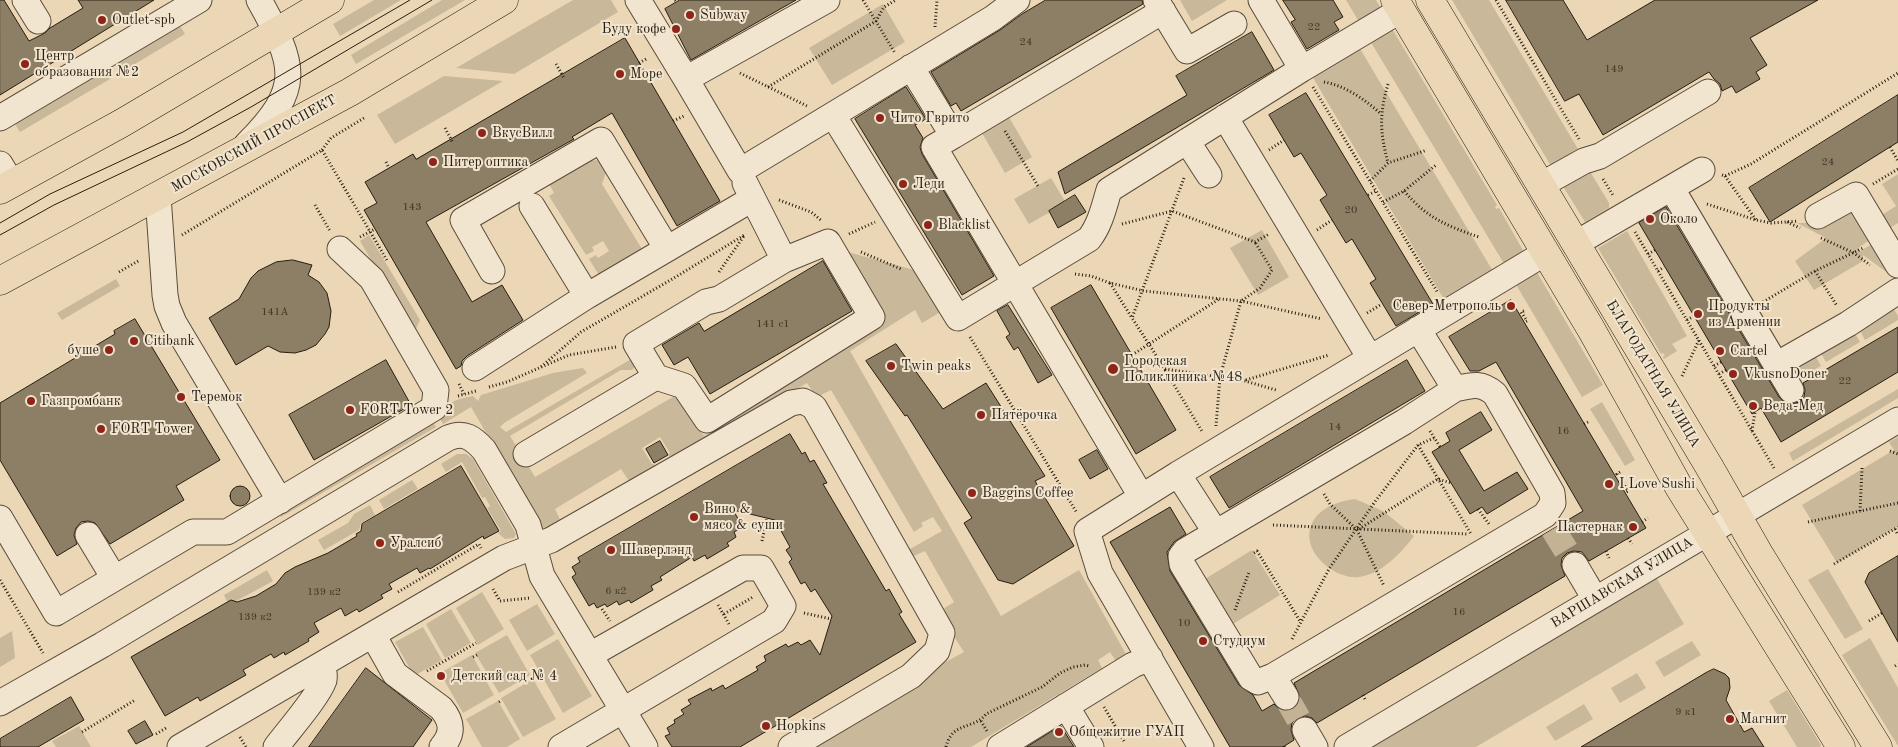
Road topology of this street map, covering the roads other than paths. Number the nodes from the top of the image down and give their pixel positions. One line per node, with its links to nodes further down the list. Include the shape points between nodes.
1 (25, 0): 13 (street)
2 (199, 0): 22 (street)
3 (259, 0): 15 (street)
4 (330, 0): 15 (main road)
5 (504, 0): 24 (main road, МОСКОВСКИЙ ПРОСПЕКТ, via 350,92)
6 (638, 0): 18 (street)
7 (826, 0): 18 (street)
8 (1017, 0): 16 (street)
9 (1261, 0): 17 (street)
10 (1430, 0): 28 (main road, БЛАГОДАТНАЯ УЛИЦА)
11 (1160, 5): 14 (street, via 1187,51); 23 (street)
12 (1398, 5): 17 (street); 37 (main road)
13 (38, 21)
14 (1234, 24)
15 (277, 32): 24 (street, via 287,56 284,98); 27 (main road, via 122,123)
16 (911, 67): 20 (street); 23 (street)
17 (1305, 74): 21 (street)
18 (686, 80): 25 (street)
19 (1708, 92): 28 (street, via 1600,156 1584,160)
20 (833, 115): 25 (street); 42 (street, via 958,318)
21 (1225, 117): 42 (street, via 1199,158 1109,190 1095,231 1089,239); 46 (street, via 1268,151 1316,230 1356,316)
22 (0, 118)
23 (953, 136): 42 (street, via 934,147)
24 (239, 152): 30 (main road, МОСКОВСКИЙ ПРОСПЕКТ)
25 (740, 171): 31 (street)
26 (1714, 173): 29 (street)
27 (4, 180)
28 (1541, 185): 34 (main road, БЛАГОДАТНАЯ УЛИЦА)
29 (1674, 193): 34 (street, via 1666,190); 47 (street)
30 (158, 196): 41 (main road, МОСКОВСКИЙ ПРОСПЕКТ); 56 (street, via 167,306)
31 (752, 199): 36 (street); 38 (street)
32 (532, 206): 44 (street)
33 (1814, 228): 39 (street, via 1856,195)
34 (1575, 244): 57 (main road, БЛАГОДАТНАЯ УЛИЦА)
35 (340, 248): 56 (street, via 372,279 436,390 434,408)
36 (667, 249): 40 (street, via 601,140 463,220); 44 (street)
37 (1545, 253): 45 (street); 60 (main road)
38 (784, 260): 49 (street, via 636,344); 49 (street, via 828,242 872,318 707,420 684,386)
39 (1886, 266)
40 (492, 271)
41 (0, 281)
42 (1016, 283): 55 (street)
43 (1898, 291): 47 (street)
44 (587, 296): 48 (street)
45 (1418, 329): 46 (street); 50 (street)
46 (1370, 358): 54 (street, via 1302,399 1215,441)
47 (1776, 365): 51 (street)
48 (476, 368)
49 (656, 377): 53 (street)
50 (1455, 389): 59 (street, via 1412,418); 70 (street, via 1485,386 1495,394 1552,493 1549,522 1393,604)
51 (1791, 390)
52 (1898, 420): 57 (street, ВАРШАВСКАЯ УЛИЦА)
53 (526, 454)
54 (1178, 474): 55 (street); 59 (street)
55 (1141, 496): 68 (street, via 1087,531 1100,573)
56 (280, 501): 64 (street, via 227,532 193,532)
57 (1737, 516): 60 (street, ВАРШАВСКАЯ УЛИЦА); 86 (main road, БЛАГОДАТНАЯ УЛИЦА)
58 (0, 518): 64 (street, via 56,613)
59 (1216, 533): 70 (street, via 1184,551 1182,564 1251,678 1258,682)
60 (1708, 533): 65 (street, ВАРШАВСКАЯ УЛИЦА); 85 (main road)
61 (88, 535): 64 (street)
62 (534, 547): 66 (street, via 504,558); 67 (street, via 542,576); 72 (street, via 528,525 484,450 476,440 456,434); 80 (street, via 791,403 803,401 814,407 942,633 937,651 911,676)
63 (1575, 565): 65 (street)
64 (114, 578)
65 (1595, 600): 84 (street, ВАРШАВСКАЯ УЛИЦА)
66 (372, 635): 69 (street); 77 (street, via 395,674 447,715 450,735)
67 (590, 655): 74 (street); 74 (street, via 743,568 761,568 783,606 774,621)
68 (1150, 658): 73 (street, via 1095,678); 83 (street)
69 (321, 665): 75 (street); 76 (street, via 324,679 318,691)
70 (1273, 676): 71 (street)
71 (1286, 697)
72 (0, 703)
73 (1066, 706): 81 (street); 82 (street)
74 (622, 711): 78 (street); 79 (street)
75 (180, 747)
76 (276, 747)
77 (442, 747)
78 (561, 747)
79 (645, 747)
80 (791, 747)
81 (1000, 747)
82 (1090, 747)
83 (1201, 747)
84 (1347, 747)
85 (1841, 747)
86 (1878, 747)

